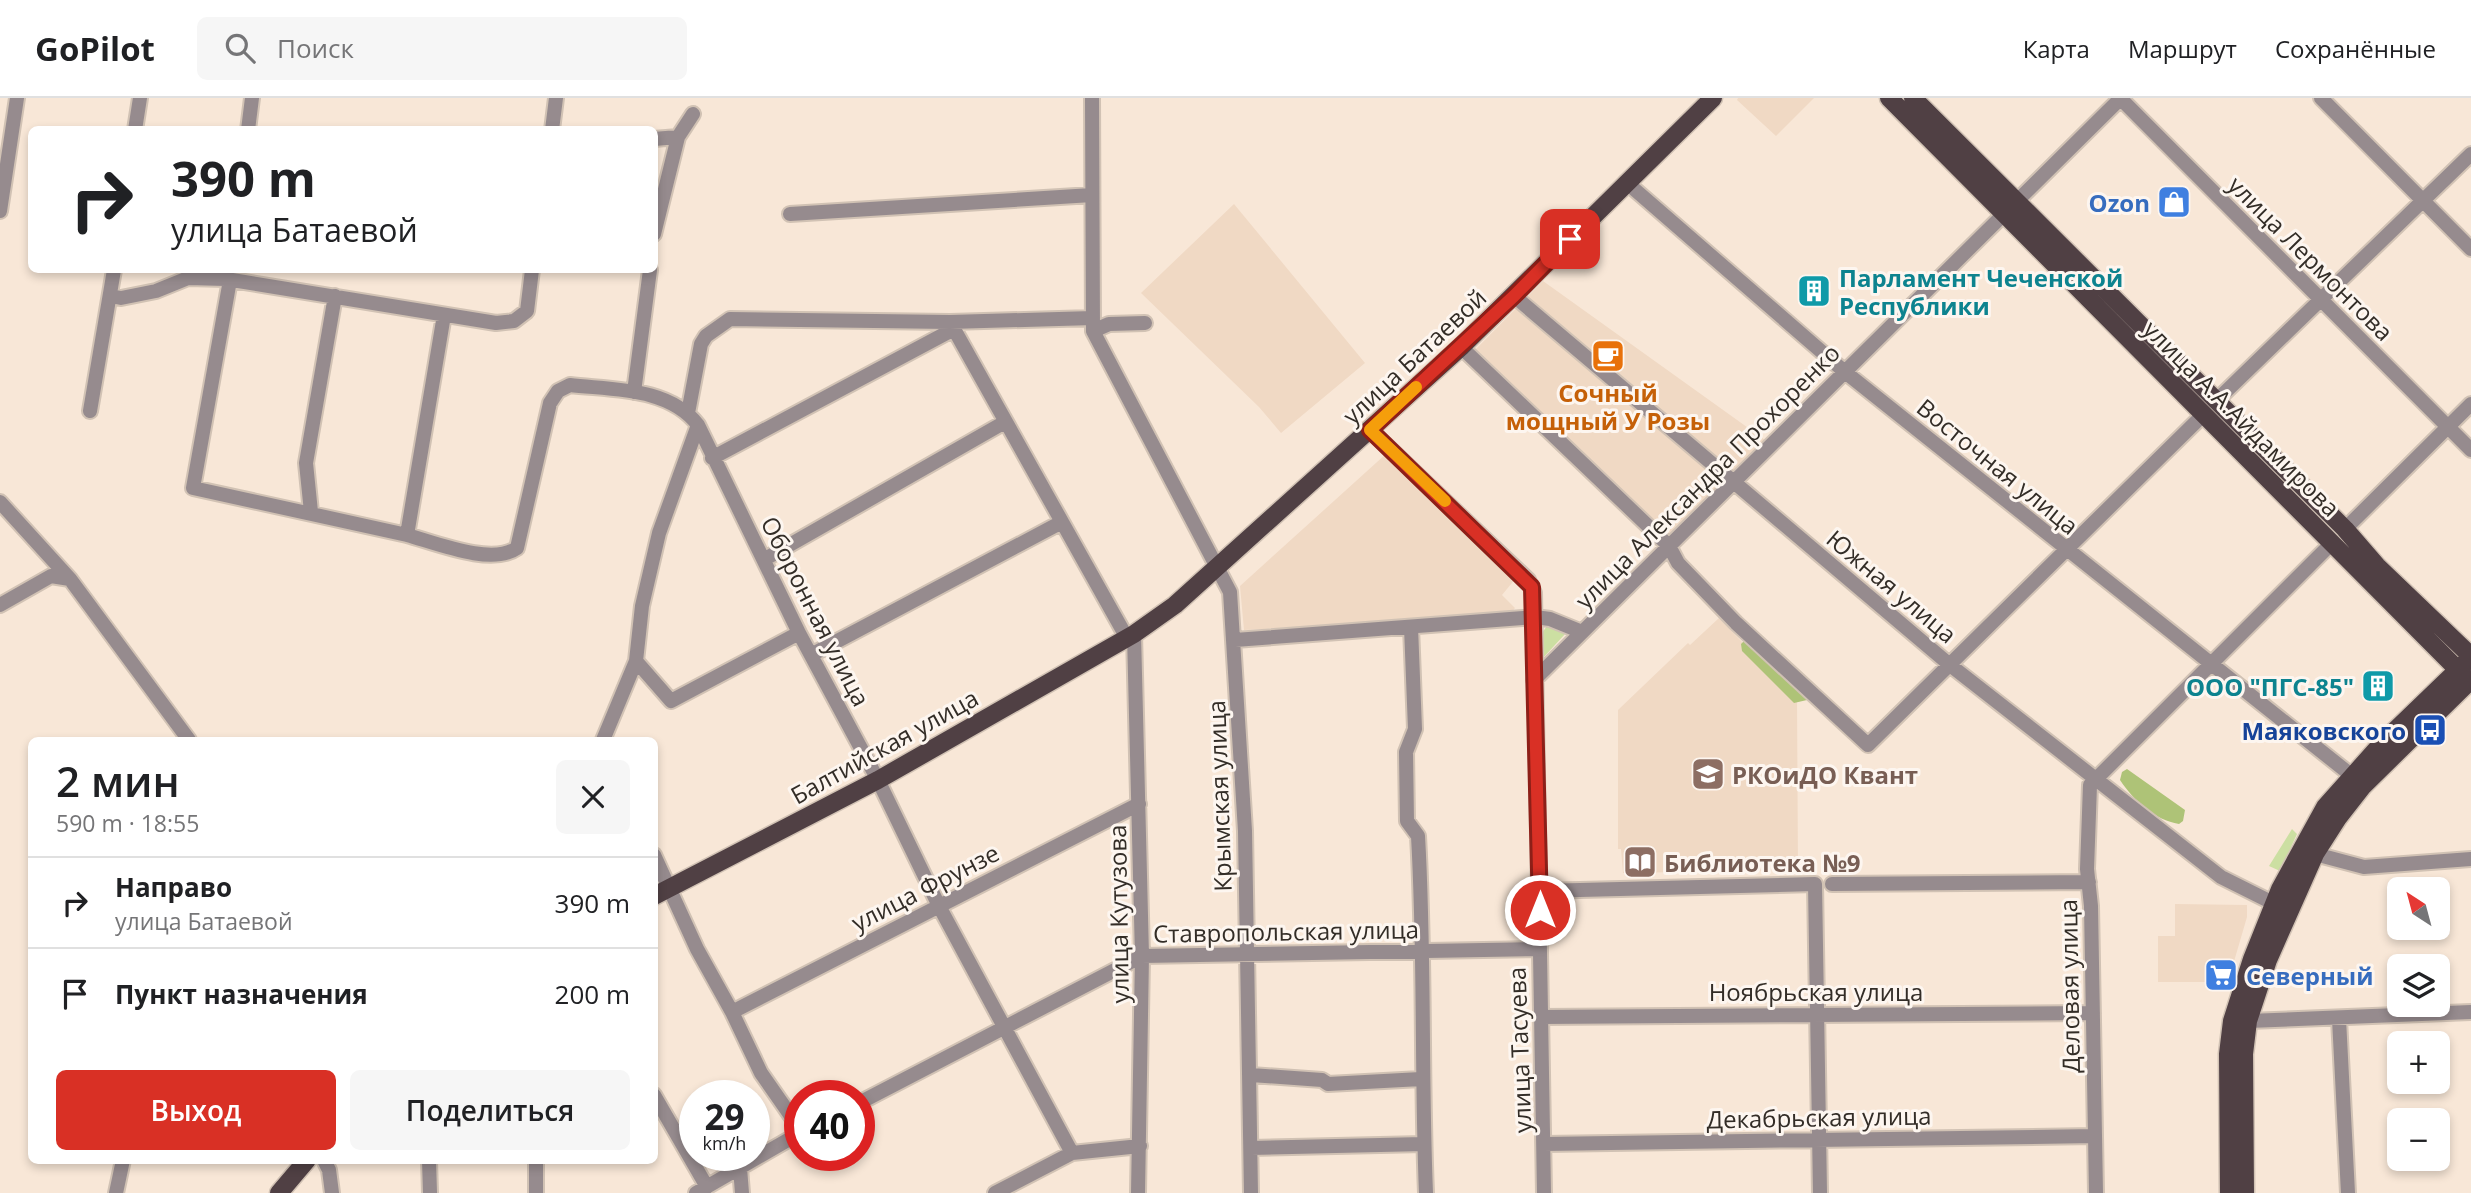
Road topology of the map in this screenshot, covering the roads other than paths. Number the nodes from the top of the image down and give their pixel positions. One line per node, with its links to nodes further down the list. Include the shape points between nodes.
1 (17, 98): 22 (street)
2 (140, 98): 12 (street)
3 (252, 98): 13 (street)
4 (556, 98): 14 (street)
5 (1092, 98): 19 (street)
6 (1713, 98): 18 (main road, улица Батаевой)
7 (1889, 98): 21 (main road, улица А.А.Айдамирова)
8 (1913, 98): 21 (main road, улица А.А.Айдамирова)
9 (2120, 98): 21 (street, улица Александра Прохоренко); 33 (street, улица Лермонтова)
10 (2321, 98): 20 (street)
11 (693, 114): 15 (street)
12 (136, 126)
13 (248, 126)
14 (552, 126)
15 (678, 137): 16 (street); 24 (street)
16 (658, 139)
17 (2471, 154): 20 (street)
18 (1626, 182): 32 (main road, улица Батаевой); 39 (street, Восточная улица)
19 (1092, 195): 23 (street); 36 (street)
20 (2422, 200): 25 (street); 33 (street)
21 (2011, 207): 39 (street, улица Александра Прохоренко); 42 (main road, улица А.А.Айдамирова)
22 (0, 211)
23 (790, 214)
24 (658, 218)
25 (2471, 249)
26 (114, 273): 30 (street)
27 (532, 273): 34 (street, via 527,311 514,321 496,323)
28 (649, 273): 40 (street)
29 (232, 276): 30 (street, via 188,278 156,291); 31 (street); 53 (street, Оборонная улица, via 192,488)
30 (111, 296): 43 (street)
31 (335, 296): 34 (street); 53 (street, via 306,463)
32 (1514, 296): 38 (main road, улица Батаевой); 51 (street, Южная улица)
33 (2320, 299): 42 (street); 47 (street, улица Лермонтова)
34 (444, 315): 56 (street)
35 (1145, 323): 36 (street)
36 (1093, 324): 37 (street); 61 (street, Крымская улица)
37 (952, 325): 44 (street, via 730,318 701,344); 45 (street); 50 (street)
38 (1461, 347): 48 (main road, улица Батаевой); 58 (street)
39 (1844, 372): 51 (street, улица Александра Прохоренко); 59 (street, Восточная улица)
40 (629, 392): 44 (street, Оборонная улица, via 675,404); 56 (street, Оборонная улица, via 570,385 558,391 550,403 522,538 509,554 487,556)
41 (2471, 404): 47 (street)
42 (2210, 408): 55 (main road, улица А.А.Айдамирова); 57 (main road, улица А.А.Айдамирова); 59 (street)
43 (90, 411)
44 (688, 413): 46 (street, Оборонная улица)
45 (1005, 422): 54 (street); 60 (street)
46 (698, 425): 50 (street, Оборонная улица); 73 (street, via 659,533 642,606)
47 (2448, 427): 49 (street, улица Лермонтова); 55 (street)
48 (1370, 430): 61 (main road, улица Батаевой); 65 (street, улица Тасуева, via 1528,580)
49 (2471, 450)
50 (712, 458): 60 (street, Оборонная улица)
51 (1732, 480): 58 (street, улица Александра Прохоренко); 75 (street, Южная улица)
52 (0, 502): 63 (street)
53 (311, 512): 56 (street, Оборонная улица)
54 (1060, 523): 69 (street); 71 (street)
55 (2345, 529): 62 (main road, улица А.А.Айдамирова)
56 (407, 535)
57 (2332, 542): 62 (main road, улица А.А.Айдамирова); 74 (street)
58 (1669, 546): 67 (street, улица Александра Прохоренко); 75 (street, via 1678,563 1736,623 1868,745)
59 (2066, 549): 74 (street, Восточная улица); 75 (street)
60 (765, 559): 68 (street, Оборонная улица)
61 (1217, 568): 69 (main road, улица Батаевой); 70 (street, Крымская улица, via 1230,592)
62 (2371, 571): 72 (main road, улица А.А.Айдамирова); 76 (main road, улица А.А.Айдамирова)
63 (70, 579): 64 (street, via 51,576); 78 (street)
64 (0, 605)
65 (1535, 617): 66 (street); 67 (street); 77 (street, улица Тасуева)
66 (1411, 627): 70 (street); 94 (street, via 1415,729 1406,752 1407,821 1418,836)
67 (1582, 632): 77 (street, улица Александра Прохоренко)
68 (799, 634): 71 (street, Оборонная улица); 73 (street, via 671,701)
69 (1131, 636): 82 (main road, Балтийская улица); 83 (street, улица Кутузова)
70 (1236, 640): 95 (street, Крымская улица)
71 (811, 655): 82 (street, Оборонная улица)
72 (2471, 657): 76 (main road)
73 (636, 661): 79 (street)
74 (2212, 662): 80 (street, Восточная улица); 81 (street)
75 (1950, 665): 81 (street, Южная улица)
76 (2467, 679): 80 (main road); 84 (main road, via 2363,786)
77 (1534, 680): 89 (street, улица Тасуева)
78 (187, 737)
79 (604, 737)
80 (2351, 775): 92 (main road, via 2305,839)
81 (2094, 779): 87 (street, Деловая улица, via 2090,785); 92 (street, Южная улица, via 2221,877)
82 (878, 780): 90 (main road, Балтийская улица); 91 (street, Оборонная улица)
83 (1139, 804): 91 (street, улица Фрунзе); 96 (street, улица Кутузова)
84 (2315, 854): 85 (street, via 2364,867); 92 (main road)
85 (2471, 859)
86 (658, 871): 90 (street)
87 (2089, 882): 88 (street); 100 (street, Деловая улица)
88 (1832, 884)
89 (1540, 891): 93 (street, улица Тасуева); 99 (street, via 1815,884)
90 (663, 892): 97 (street)
91 (939, 906): 97 (street, улица Фрунзе); 104 (street, Оборонная улица)
92 (2282, 908): 103 (main road); 137 (main road, via 2252,959 2232,1021)
93 (1539, 949): 94 (street, Ставропольская улица); 101 (street, улица Тасуева)
94 (1424, 951): 95 (street, Ставропольская улица); 106 (street)
95 (1247, 954): 96 (street, Ставропольская улица); 105 (street, Крымская улица)
96 (1142, 956): 104 (street, Ставропольская улица); 115 (street, улица Кутузова)
97 (732, 1012): 109 (street, via 761,1073)
98 (2471, 1012): 102 (street)
99 (1819, 1013): 100 (street, Ноябрьская улица); 101 (street, Ноябрьская улица); 111 (street)
100 (2093, 1013): 110 (street, Деловая улица)
101 (1541, 1017): 113 (street, улица Тасуева)
102 (2339, 1019): 103 (street); 139 (street)
103 (2248, 1021): 138 (main road)
104 (1005, 1027): 107 (street, Ставропольская улица); 117 (street, Оборонная улица)
105 (1251, 1076): 106 (street, via 1328,1084); 116 (street, Крымская улица)
106 (1421, 1079): 112 (street)
107 (875, 1094)
108 (658, 1103): 124 (street)
109 (784, 1107)
110 (2095, 1136): 111 (street, Декабрьская улица); 136 (street, Деловая улица)
111 (1820, 1139): 113 (street, Декабрьская улица); 135 (street)
112 (1424, 1144): 116 (street); 133 (street)
113 (1544, 1144): 134 (street, улица Тасуева)
114 (784, 1146): 123 (street)
115 (1140, 1146): 117 (street); 131 (street, улица Кутузова)
116 (1251, 1148): 132 (street, Крымская улица)
117 (1072, 1153): 130 (street)
118 (122, 1164): 125 (street)
119 (304, 1164): 126 (main road)
120 (326, 1164): 127 (street)
121 (429, 1164): 128 (street)
122 (536, 1164): 129 (street)
123 (743, 1184): 124 (street)
124 (702, 1190)
125 (116, 1193)
126 (279, 1193)
127 (332, 1193)
128 (429, 1193)
129 (536, 1193)
130 (995, 1193)
131 (1138, 1193)
132 (1251, 1193)
133 (1426, 1193)
134 (1544, 1193)
135 (1820, 1193)
136 (2096, 1193)
137 (2229, 1193)
138 (2245, 1193)
139 (2348, 1193)

